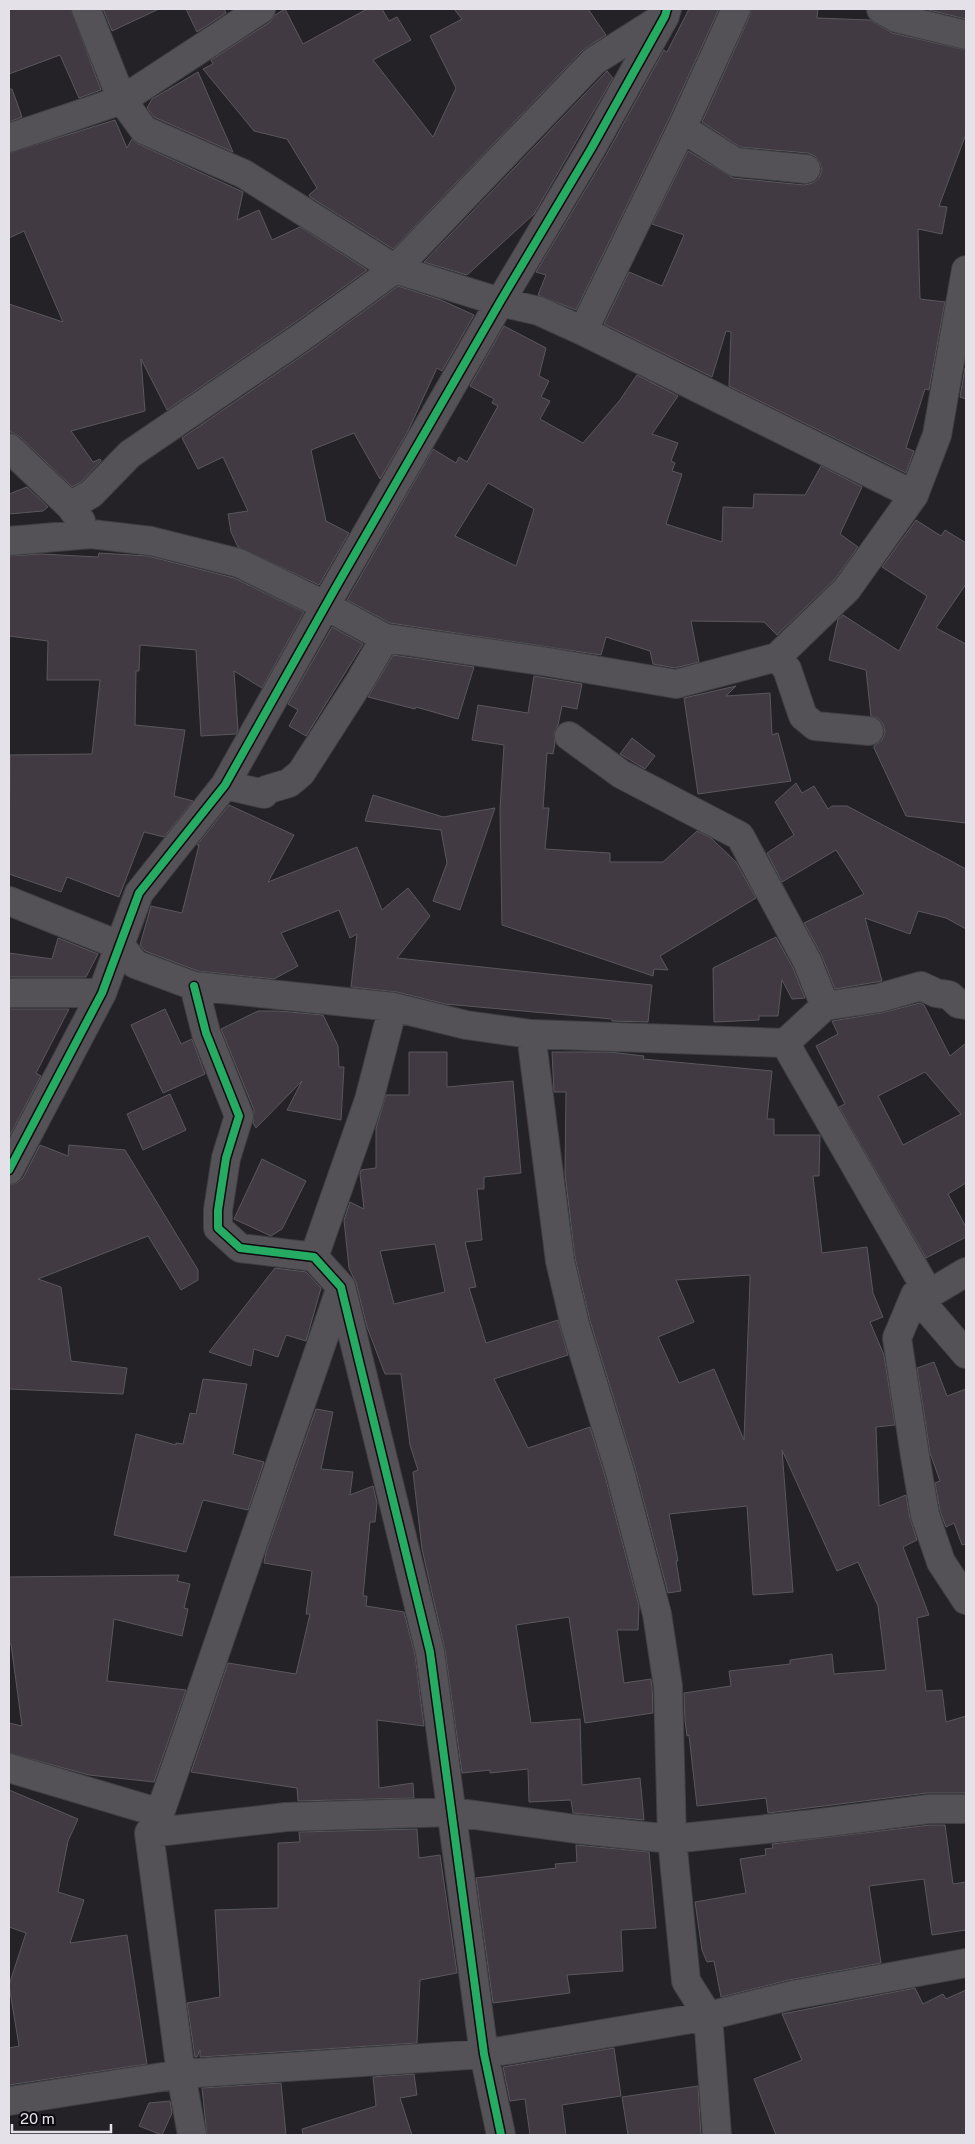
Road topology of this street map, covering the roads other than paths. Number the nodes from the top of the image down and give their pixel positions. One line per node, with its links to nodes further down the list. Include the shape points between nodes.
1 (86, 9): 7 (street)
2 (262, 9): 7 (street)
3 (736, 9): 8 (street)
4 (881, 9): 6 (street, via 896,18)
5 (666, 12): 11 (street, via 594,61); 13 (street, via 591,149)
6 (966, 36)
7 (122, 100): 9 (street); 11 (street, via 144,130 244,174)
8 (682, 128): 10 (street, via 735,162); 14 (street)
9 (9, 138)
10 (806, 169)
11 (395, 269): 13 (street); 17 (street, via 130,454 91,494)
12 (966, 270): 16 (street, via 937,435)
13 (500, 302): 14 (street, via 539,311); 20 (street)
14 (583, 331): 16 (street)
15 (9, 448): 17 (street)
16 (914, 495): 22 (street, via 847,590)
17 (70, 506): 18 (street)
18 (91, 534): 19 (street); 20 (street, via 151,540 239,563)
19 (9, 541)
20 (326, 606): 21 (street); 25 (street)
21 (385, 638): 22 (street, via 676,684); 25 (street, via 301,773 289,783 266,790 264,794)
22 (777, 657): 23 (street, via 787,669 803,716 815,726)
23 (869, 731)
24 (570, 736): 31 (street, via 621,774 740,836 807,961)
25 (225, 785): 27 (street, via 140,894)
26 (9, 901): 27 (street)
27 (121, 946): 28 (street, via 134,964); 30 (street)
28 (194, 986): 33 (street); 37 (street, via 206,1033 239,1116 226,1158 218,1228 240,1248)
29 (9, 993): 30 (street)
30 (102, 993): 36 (street)
31 (825, 1006): 32 (street, via 879,998 921,986 949,995); 35 (street)
32 (966, 1006)
33 (393, 1007): 34 (street, via 466,1025); 37 (street, via 369,1100)
34 (531, 1034): 35 (street); 47 (street, via 560,1261 657,1614 668,1686)
35 (785, 1043): 40 (street)
36 (9, 1170)
37 (314, 1257): 39 (street)
38 (966, 1272): 40 (street)
39 (340, 1287): 45 (street, via 430,1652); 46 (street)
40 (922, 1294): 41 (street); 42 (street, via 897,1338 925,1515 941,1562)
41 (966, 1354)
42 (966, 1600)
43 (9, 1768): 46 (street)
44 (966, 1809): 47 (street, via 930,1809)
45 (453, 1812): 46 (street); 47 (street); 50 (street)
46 (155, 1823): 51 (street)
47 (672, 1839): 49 (street, via 686,1980)
48 (966, 1963): 49 (street, via 794,1994)
49 (708, 2016): 50 (street); 55 (street)
50 (484, 2054): 51 (street); 54 (street)
51 (181, 2074): 52 (street); 53 (street)
52 (9, 2101)
53 (192, 2135)
54 (501, 2135)
55 (717, 2135)

